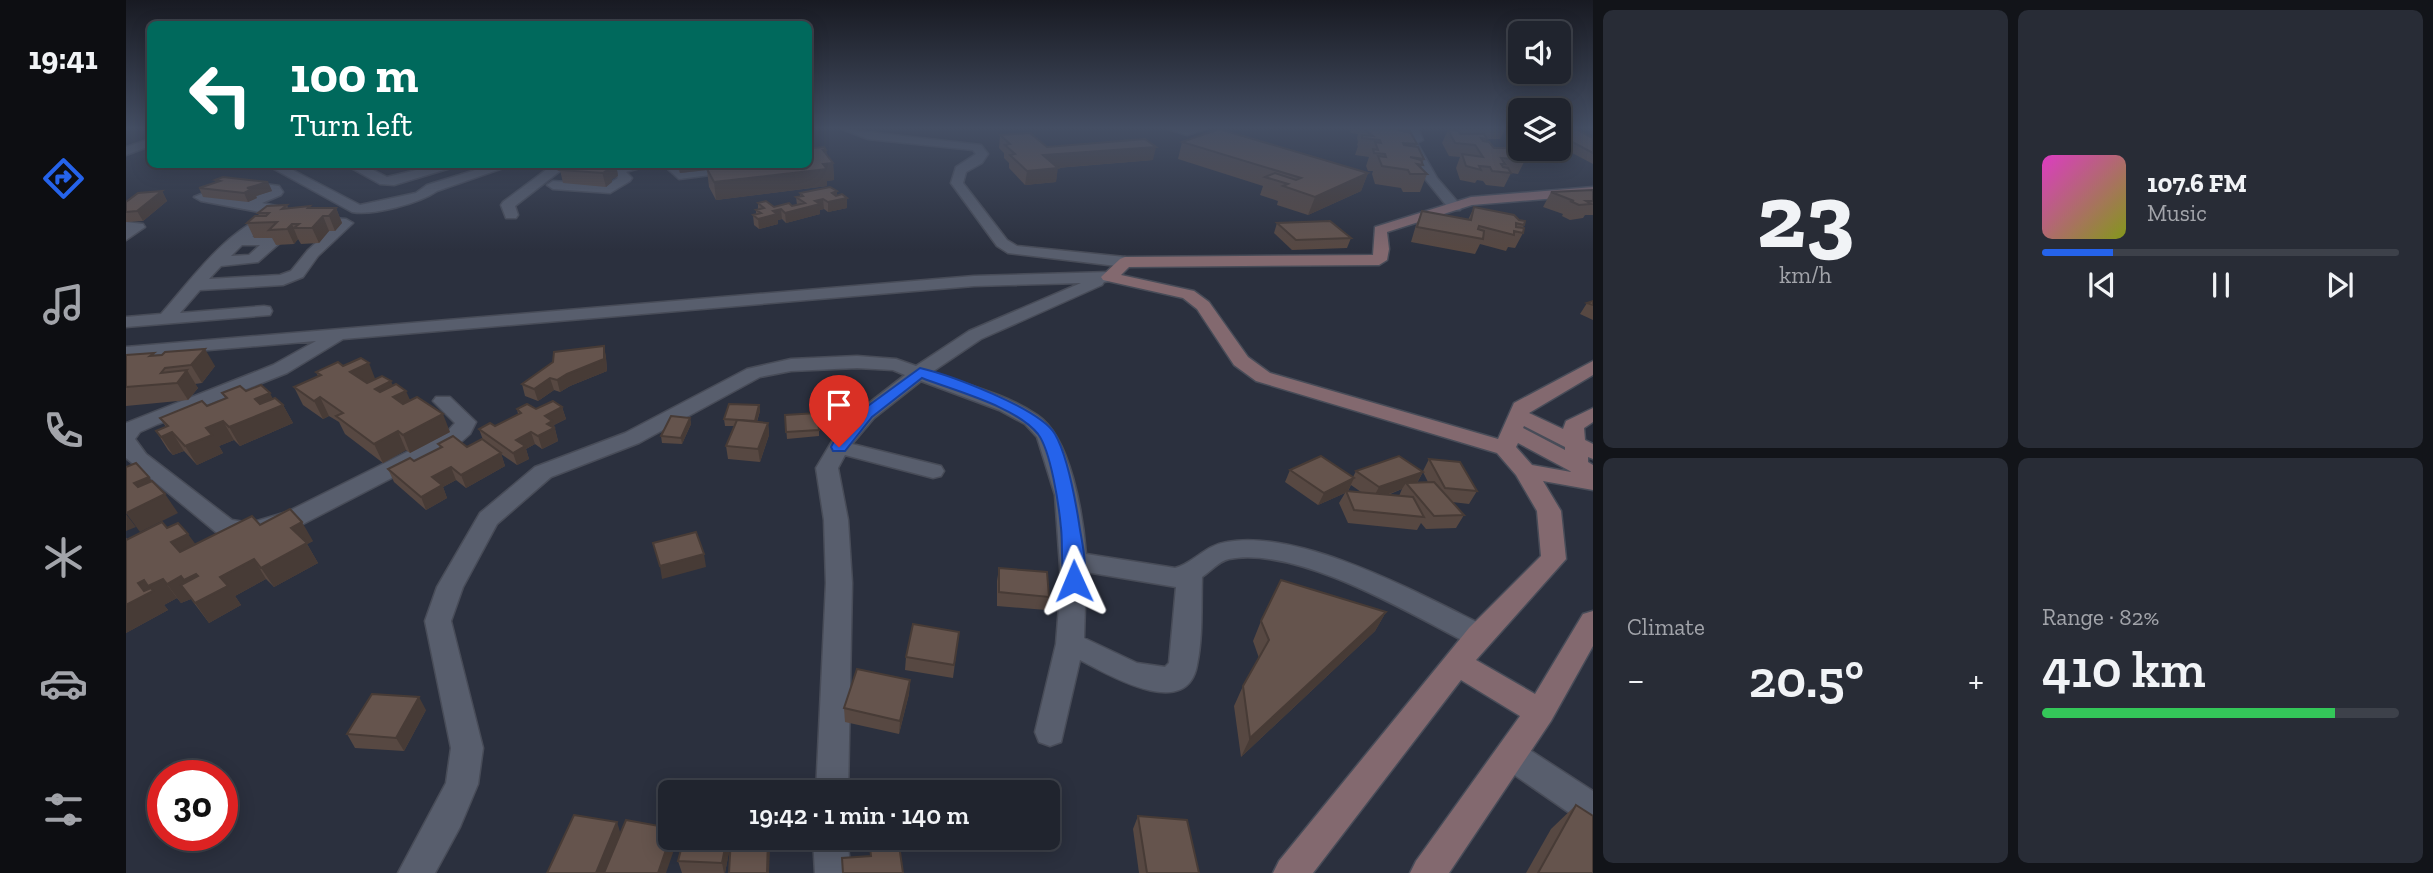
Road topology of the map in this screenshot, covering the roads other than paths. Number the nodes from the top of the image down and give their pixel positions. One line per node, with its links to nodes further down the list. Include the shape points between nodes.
1 (282, 170): 4 (street, via 357,209 421,196 432,188)
2 (362, 170): 3 (street, via 394,181)
3 (436, 170)
4 (491, 170)
5 (555, 170): 15 (street, via 508,205)
6 (618, 170): 11 (street, via 625,178 610,189)
7 (674, 170): 8 (street, via 679,175)
8 (720, 170)
9 (960, 170): 21 (street, via 957,183 1002,243 1013,250)
10 (1426, 170): 14 (street)
11 (553, 185)
12 (1593, 191): 14 (street)
13 (250, 204): 16 (street, via 276,210)
14 (1455, 206): 21 (street, via 1380,230 1379,261)
15 (511, 215)
16 (278, 217): 19 (street, via 267,220); 22 (street, via 346,223 297,274 283,280)
17 (126, 226): 18 (street, via 138,227)
18 (126, 236)
19 (240, 242): 20 (street); 20 (street, via 275,242 253,259)
20 (219, 261): 22 (street)
21 (1117, 270): 26 (street); 29 (street, via 975,335); 32 (street, via 1188,294 1203,306 1241,361 1264,377 1376,412)
22 (195, 285): 24 (street)
23 (264, 311): 24 (street)
24 (166, 319): 25 (street)
25 (126, 323)
26 (346, 333): 27 (street); 33 (street, via 280,369 134,428)
27 (126, 352)
28 (1593, 368): 32 (street, via 1521,407)
29 (920, 372): 34 (street, via 867,414); 38 (street, via 1006,406 1032,420 1047,435 1066,495); 50 (street, via 857,362 791,365 754,373 632,438 543,472 488,519 450,587 438,621 467,748 462,784)
30 (443, 401): 33 (street, via 466,422 463,430 295,518 250,531 225,527 138,459)
31 (1593, 414): 35 (street, via 1573,425)
32 (1512, 432): 35 (street); 37 (street)
33 (126, 439)
34 (839, 447): 36 (street); 47 (street, via 827,468 836,520 839,583)
35 (1587, 468): 37 (street)
36 (933, 471)
37 (1525, 471): 41 (street, via 1549,511 1554,559)
38 (1073, 561): 39 (street, via 1175,578); 42 (street)
39 (1190, 573): 41 (street, via 1210,555 1230,550 1293,557 1354,576); 42 (street, via 1184,667 1172,679 1149,680 1118,670 1088,650)
40 (1593, 622): 44 (street)
41 (1479, 636): 43 (street)
42 (1069, 644): 45 (street)
43 (1457, 663): 44 (street); 52 (street)
44 (1540, 712): 46 (street)
45 (1051, 732)
46 (1511, 755): 48 (street); 53 (street)
47 (832, 780)
48 (1593, 810)
49 (831, 850): 51 (street)
50 (416, 873)
51 (833, 873)
52 (1292, 873)
53 (1428, 873)

